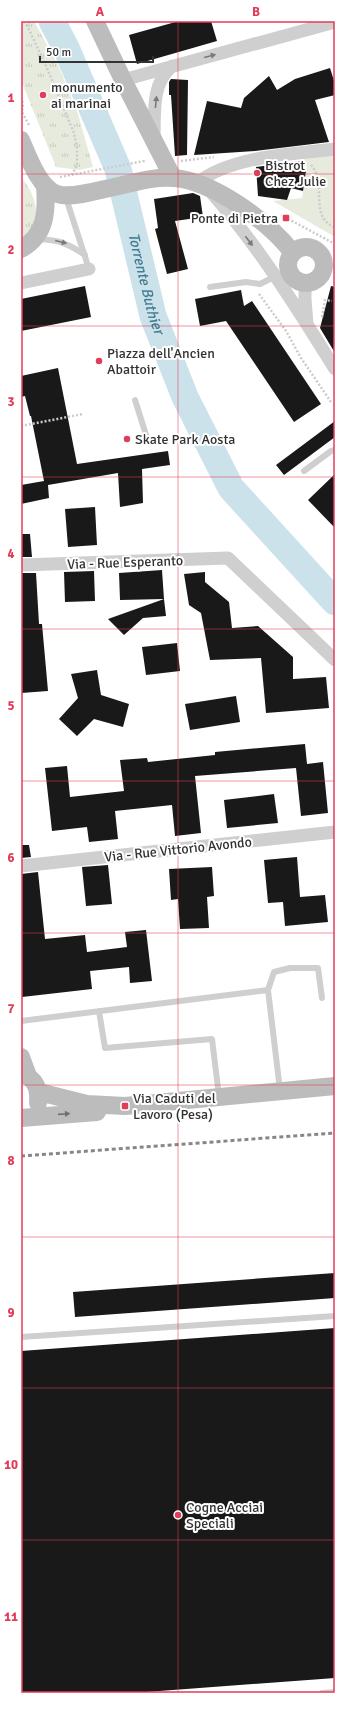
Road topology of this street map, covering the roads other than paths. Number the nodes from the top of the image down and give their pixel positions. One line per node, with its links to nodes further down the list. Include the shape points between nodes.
1 (95, 21): 4 (street)
2 (335, 22): 3 (street, one-way to 2)
3 (172, 66): 4 (street); 6 (street, one-way to 3, via 155,102 159,82)
4 (123, 80): 6 (street)
5 (21, 140): 10 (street)
6 (154, 140): 9 (street, via 158,151)
7 (335, 149): 11 (street, via 230,166 207,175)
8 (21, 167): 10 (street, via 31,171)
9 (174, 169): 11 (street); 12 (street, via 147,181)
10 (42, 182): 12 (street, via 56,194); 13 (street, via 46,214 44,224)
11 (202, 186): 14 (street, via 237,204 272,230); 18 (street, one-way to 18, via 227,210)
12 (71, 195): 15 (lane)
13 (28, 244): 15 (lane, one-way to 15, via 52,239 68,243)
14 (292, 252): 17 (street, via 306,246 316,248 323,255); 20 (street, via 288,265 291,274 298,281)
15 (85, 254): 16 (lane)
16 (89, 269): 19 (street)
17 (330, 271): 20 (street, via 316,281)
18 (276, 276): 21 (lane, via 260,284 246,282); 22 (street)
19 (21, 283)
20 (305, 283): 22 (street)
21 (210, 287)
22 (304, 319): 23 (street)
23 (335, 369)
24 (135, 400): 25 (lane)
25 (147, 438)
26 (335, 450): 27 (lane)
27 (304, 471)
28 (21, 565): 29 (street, Via - Rue Esperanto, via 228,558)
29 (335, 660)
30 (335, 832): 31 (street, Via - Rue Vittorio Avondo)
31 (21, 866)
32 (268, 990): 33 (lane, via 274,972 290,968 318,968); 34 (lane); 39 (lane)
33 (322, 998)
34 (99, 1011): 35 (lane); 41 (lane, via 105,1048 212,1039)
35 (21, 1021)
36 (21, 1057): 37 (street)
37 (24, 1075): 40 (street, via 36,1084)
38 (335, 1086): 39 (street)
39 (280, 1091): 41 (street)
40 (39, 1092): 42 (street, via 87,1104); 43 (street, via 35,1109)
41 (219, 1097): 42 (street)
42 (125, 1106): 43 (street, one-way to 42, via 108,1112)
43 (23, 1117)
44 (335, 1316): 45 (lane)
45 (21, 1337)
46 (335, 1692): 47 (lane)
47 (322, 1693)

